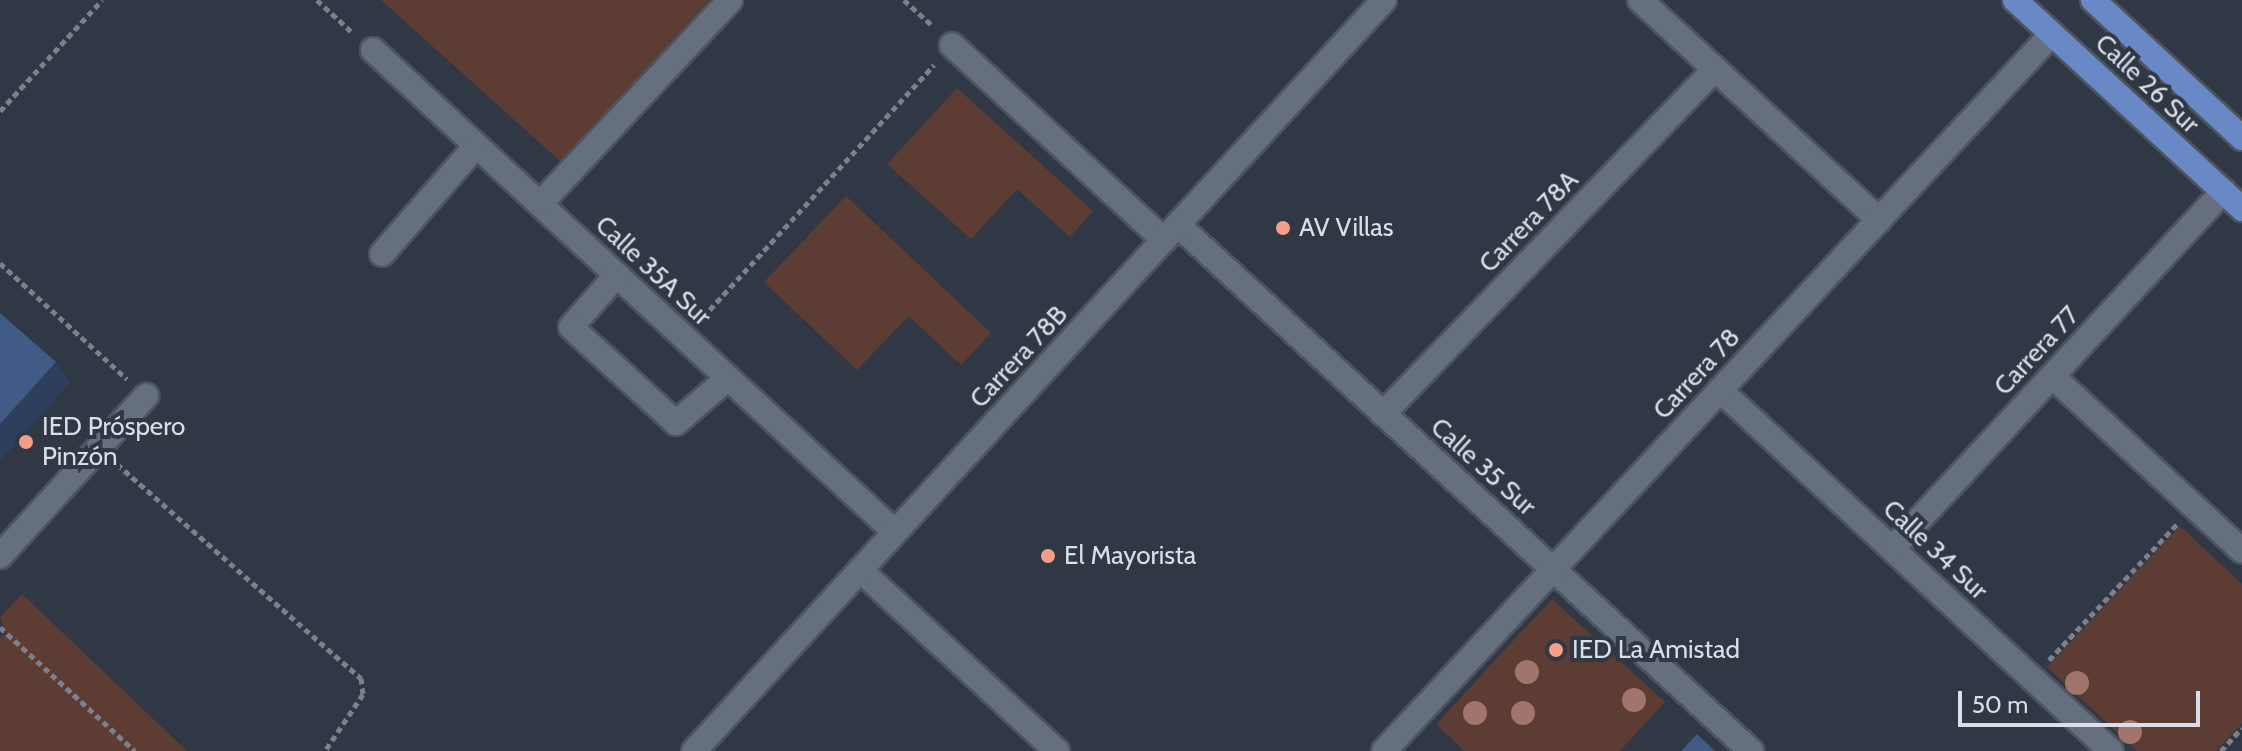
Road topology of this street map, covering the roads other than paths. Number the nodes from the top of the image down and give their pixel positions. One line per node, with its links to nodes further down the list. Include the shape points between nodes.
1 (730, 0): 13 (street)
2 (1384, 0): 16 (street, Carrera 78B)
3 (1640, 0): 9 (street)
4 (2015, 0): 6 (main road, Calle 26 Sur)
5 (2106, 4): 10 (main road, Calle 26 Sur)
6 (2052, 34): 12 (main road, Calle 26 Sur); 15 (street, Carrera 78)
7 (952, 45): 16 (street, Calle 35 Sur)
8 (373, 50): 11 (street, Calle 35A Sur)
9 (1715, 69): 15 (street); 23 (street, Carrera 78A)
10 (2242, 138)
11 (476, 146): 13 (street, Calle 35A Sur); 17 (street)
12 (2223, 191): 14 (main road, Calle 26 Sur); 19 (street, Carrera 77)
13 (540, 204): 18 (street, Calle 35A Sur)
14 (2242, 209)
15 (1879, 220): 21 (street, Carrera 78)
16 (1171, 232): 23 (street, Calle 35 Sur); 24 (street, Carrera 78B)
17 (382, 254)
18 (617, 275): 20 (street, Calle 35A Sur); 20 (street, via 571,327 676,423)
19 (2052, 376): 25 (street, Carrera 77); 26 (street)
20 (728, 378): 24 (street, Calle 35A Sur)
21 (1720, 390): 25 (street, Calle 34 Sur); 28 (street, Carrera 78)
22 (146, 396): 27 (street)
23 (1383, 414): 28 (street, Calle 35 Sur)
24 (895, 532): 29 (street, Carrera 78B)
25 (1892, 549): 34 (street, Calle 34 Sur)
26 (2242, 551)
27 (0, 556)
28 (1553, 569): 32 (street, Carrera 78); 33 (street, Calle 35 Sur)
29 (860, 570): 30 (street, Carrera 78B); 31 (street)
30 (694, 751)
31 (1057, 751)
32 (1384, 751)
33 (1751, 751)
34 (2111, 751)

